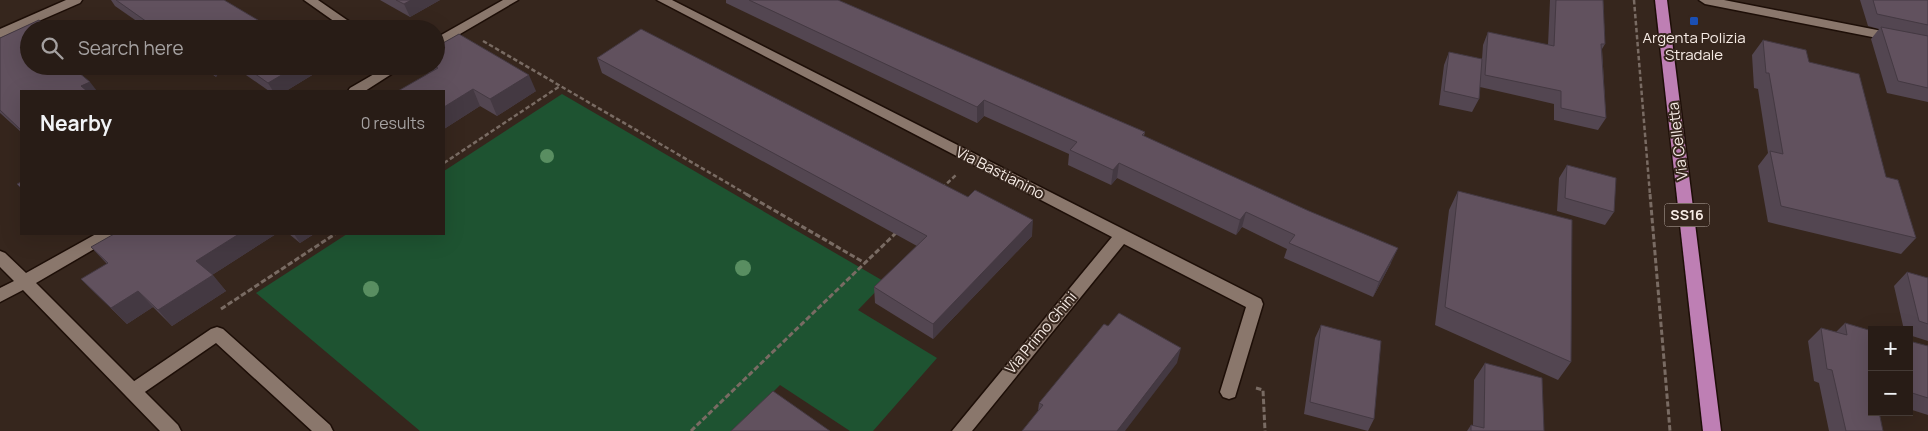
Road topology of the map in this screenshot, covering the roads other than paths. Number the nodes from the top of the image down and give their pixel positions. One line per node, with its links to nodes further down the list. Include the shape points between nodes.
1 (76, 0): 7 (street)
2 (310, 0): 8 (street)
3 (512, 0): 11 (street)
4 (663, 0): 16 (street, Via Bastianino)
5 (1661, 0): 25 (main road, Via Celletta / SS16)
6 (1705, 0): 12 (street)
7 (31, 20)
8 (340, 20)
9 (20, 25): 10 (street)
10 (0, 34)
11 (445, 39)
12 (1928, 44)
13 (382, 75): 14 (street)
14 (356, 90)
15 (106, 235): 18 (street)
16 (1122, 236): 20 (street, Via Bastianino, via 1255,304); 24 (street, Via Primo Ghini)
17 (0, 258): 18 (street)
18 (24, 282): 19 (street); 21 (street)
19 (0, 296)
20 (1230, 388)
21 (133, 392): 22 (street); 23 (street, via 217,334)
22 (172, 431)
23 (324, 431)
24 (961, 431)
25 (1712, 431)

